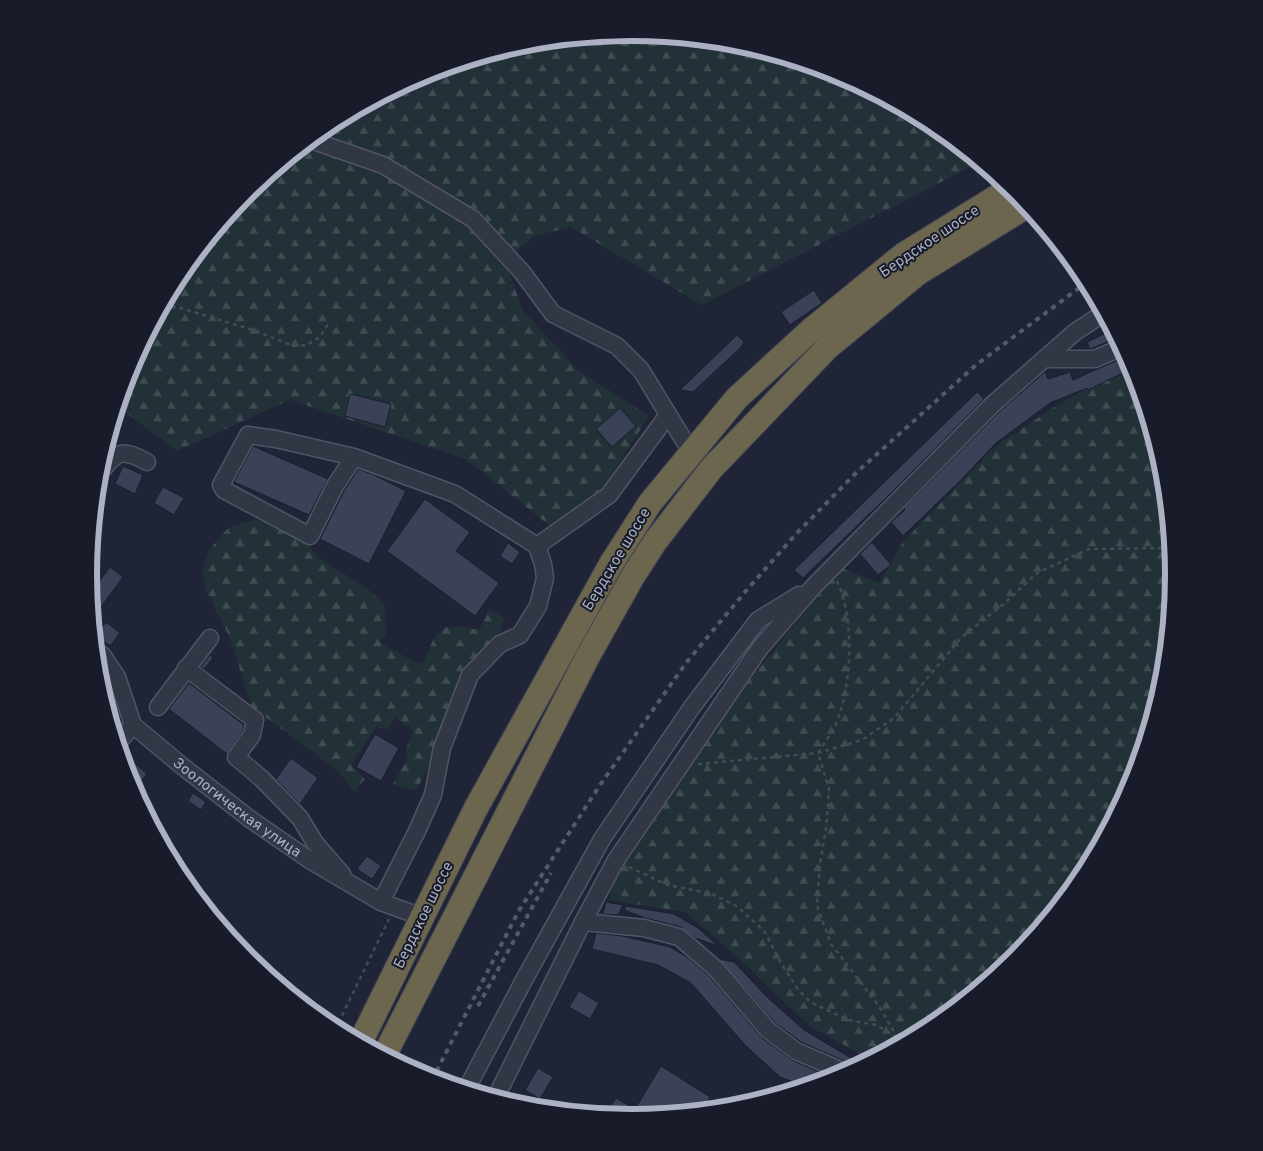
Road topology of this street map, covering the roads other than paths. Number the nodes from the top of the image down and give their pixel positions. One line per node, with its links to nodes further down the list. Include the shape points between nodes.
1 (319, 143): 7 (street, via 383,165 473,219 522,272 553,314 618,346 641,370)
2 (1003, 193): 8 (highway, Бердское шоссе, via 903,255 811,330 737,398)
3 (1021, 210): 17 (highway, Бердское шоссе, via 918,273 827,348 711,469 655,542)
4 (1099, 316): 6 (street)
5 (1115, 349): 6 (street, via 1095,359)
6 (1044, 359): 13 (street, via 992,405)
7 (668, 415): 8 (street); 12 (street, via 610,495)
8 (691, 452): 15 (highway, Бердское шоссе, via 650,502)
9 (354, 457): 9 (street, via 310,536 224,490 221,485 248,435); 12 (street, via 455,494)
10 (110, 460): 11 (street, via 124,453)
11 (147, 462)
12 (537, 546): 23 (street, via 545,578 538,606 520,635 500,644 470,675 442,748 433,795)
13 (814, 586): 25 (street, via 760,648 616,860); 29 (street, via 758,620 692,707 602,839)
14 (210, 638): 18 (street)
15 (564, 648): 17 (highway); 24 (highway, Бердское шоссе, via 476,808)
16 (104, 658): 20 (street, via 117,677)
17 (588, 658): 27 (highway, Бердское шоссе)
18 (186, 668): 19 (street); 22 (street, via 255,720 252,735 236,757 300,818 315,843)
19 (158, 707)
20 (132, 725): 21 (street); 22 (street, Зоологическая улица, via 250,818)
21 (123, 737)
22 (352, 886): 23 (street, Зоологическая улица)
23 (388, 904): 24 (street, Зоологическая улица)
24 (422, 917): 26 (highway, Бердское шоссе)
25 (583, 922): 28 (street, via 644,928 680,937 716,969 768,1030 796,1051); 30 (street)
26 (363, 1037)
27 (387, 1051)
28 (837, 1069)
29 (469, 1084)
30 (498, 1093)

